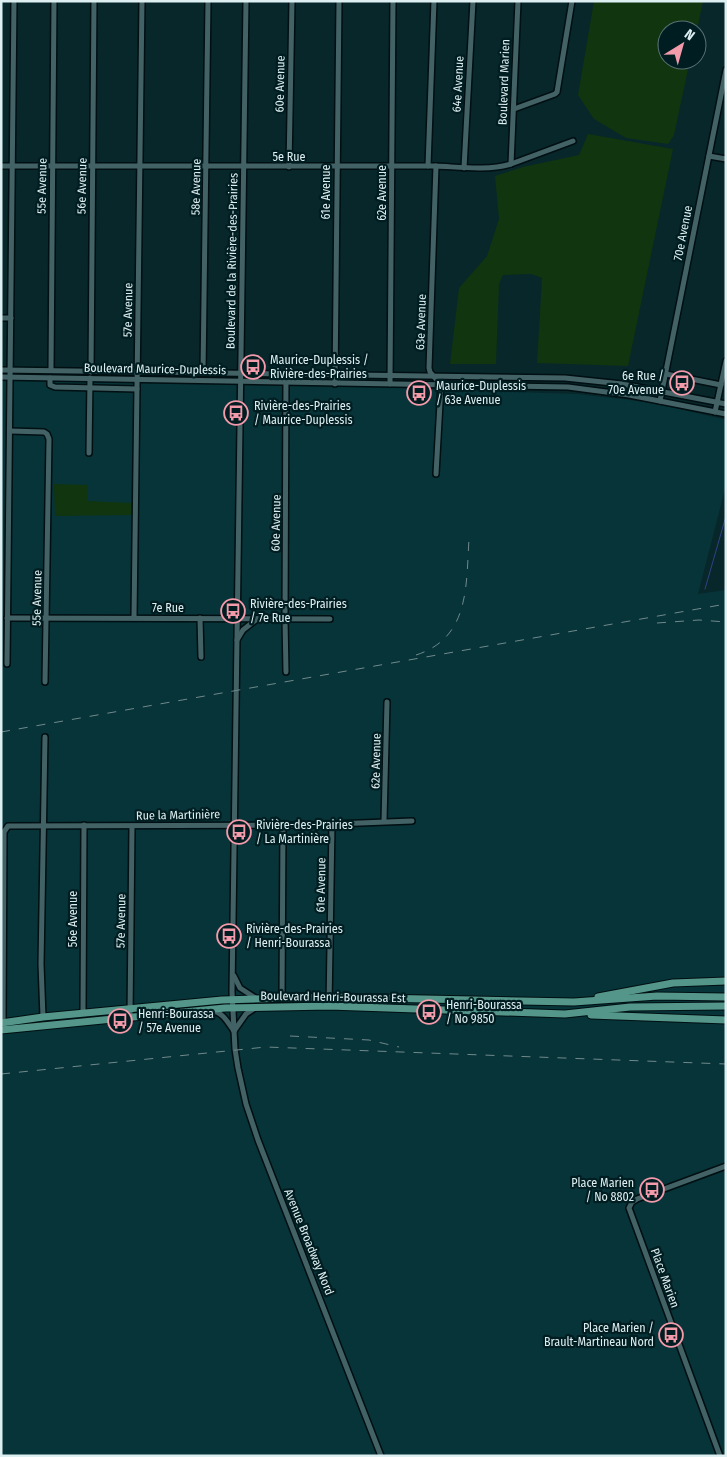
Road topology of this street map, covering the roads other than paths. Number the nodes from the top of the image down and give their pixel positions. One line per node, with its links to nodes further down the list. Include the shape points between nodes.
1 (14, 1): 21 (street)
2 (54, 1): 25 (street, 55e Avenue)
3 (94, 1): 22 (street, 56e Avenue)
4 (142, 1): 26 (street, 57e Avenue)
5 (208, 1): 27 (street, 58e Avenue)
6 (246, 1): 28 (street, Boulevard de la Rivière-des-Prairies)
7 (292, 1): 29 (street, 60e Avenue)
8 (339, 1): 30 (street, 61e Avenue)
9 (394, 1): 31 (street, 62e Avenue)
10 (434, 1): 23 (street)
11 (473, 1): 32 (street, 64e Avenue)
12 (518, 1): 15 (street, Boulevard Marien)
13 (572, 1): 15 (street, via 558,92)
14 (726, 70): 17 (street, 70e Avenue)
15 (514, 109): 19 (street, Boulevard Marien)
16 (573, 141): 19 (street, 5e Rue)
17 (709, 156): 18 (street); 45 (street, 70e Avenue)
18 (726, 159)
19 (511, 164): 32 (street, 5e Rue)
20 (1, 166): 21 (street, 5e Rue)
21 (12, 166): 25 (street, 5e Rue); 34 (street)
22 (92, 166): 25 (street, 5e Rue); 26 (street, 5e Rue); 39 (street, 56e Avenue)
23 (428, 166): 24 (street, 5e Rue); 31 (street, 5e Rue)
24 (436, 166): 32 (street, 5e Rue); 47 (street, 63e Avenue, via 430,368)
25 (52, 167): 38 (street, 55e Avenue)
26 (140, 167): 27 (street, 5e Rue); 40 (street, 57e Avenue)
27 (206, 167): 28 (street, 5e Rue); 41 (street, 58e Avenue)
28 (243, 167): 29 (street, 5e Rue); 42 (street, Boulevard de la Rivière-des-Prairies)
29 (289, 167): 30 (street, 5e Rue)
30 (336, 167): 31 (street, 5e Rue); 44 (street, 61e Avenue)
31 (392, 167): 46 (street, 62e Avenue)
32 (464, 168)
33 (1, 318): 34 (street)
34 (11, 318): 37 (street)
35 (726, 361): 59 (street)
36 (1, 370): 37 (street, Boulevard Maurice-Duplessis)
37 (10, 370): 38 (street, Boulevard Maurice-Duplessis); 49 (street)
38 (51, 370): 39 (street, Boulevard Maurice-Duplessis)
39 (91, 372): 40 (street, Boulevard Maurice-Duplessis)
40 (137, 372): 41 (street, Boulevard Maurice-Duplessis); 52 (street, 57e Avenue)
41 (203, 373): 42 (street, Boulevard Maurice-Duplessis)
42 (241, 373): 43 (street, Boulevard Maurice-Duplessis); 54 (street, Boulevard de la Rivière-des-Prairies)
43 (286, 374): 44 (street, Boulevard Maurice-Duplessis); 55 (street, 60e Avenue)
44 (335, 374): 46 (street, Boulevard Maurice-Duplessis); 56 (street, 61e Avenue)
45 (666, 374): 59 (street); 63 (street, 70e Avenue)
46 (390, 375): 47 (street, Boulevard Maurice-Duplessis); 57 (street, 62e Avenue)
47 (433, 376): 53 (street, Boulevard Maurice-Duplessis); 58 (street)
48 (1, 377): 49 (street, Boulevard Maurice-Duplessis)
49 (10, 377): 50 (street, Boulevard Maurice-Duplessis); 69 (street)
50 (50, 378): 51 (street, Boulevard Maurice-Duplessis); 60 (street, via 50,385 54,387)
51 (90, 378): 52 (street, Boulevard Maurice-Duplessis); 60 (street)
52 (137, 379): 54 (street, Boulevard Maurice-Duplessis); 62 (street, 57e Avenue)
53 (582, 379): 61 (street); 63 (street, Boulevard Maurice-Duplessis)
54 (241, 381): 55 (street, Boulevard Maurice-Duplessis); 76 (street, Boulevard de la Rivière-des-Prairies)
55 (286, 383): 56 (street, Boulevard Maurice-Duplessis); 79 (street, 60e Avenue)
56 (335, 384): 57 (street, Boulevard Maurice-Duplessis)
57 (390, 384): 58 (street, Boulevard Maurice-Duplessis)
58 (441, 385): 61 (street, Boulevard Maurice-Duplessis); 71 (street)
59 (721, 385): 65 (street)
60 (90, 388): 62 (street); 70 (street)
61 (582, 388): 64 (street, Boulevard Maurice-Duplessis)
62 (137, 389): 74 (street, 57e Avenue)
63 (662, 392): 64 (street, 70e Avenue); 65 (street, Boulevard Maurice-Duplessis)
64 (660, 401): 67 (street, Boulevard Maurice-Duplessis)
65 (717, 403): 66 (street, Boulevard Maurice-Duplessis); 67 (street)
66 (726, 404)
67 (715, 412): 68 (street, Boulevard Maurice-Duplessis)
68 (726, 414)
69 (10, 431): 72 (street); 73 (street, 55e Avenue, via 44,432 48,436)
70 (89, 452)
71 (436, 474)
72 (7, 618): 73 (street, 7e Rue); 82 (street)
73 (46, 618): 74 (street, 7e Rue); 84 (street, 55e Avenue)
74 (134, 618): 75 (street, 7e Rue)
75 (200, 618): 76 (street, 7e Rue); 81 (street)
76 (237, 618): 77 (street, 7e Rue); 80 (street, Boulevard de la Rivière-des-Prairies)
77 (259, 618): 79 (street, 7e Rue); 80 (street, via 243,630)
78 (330, 618): 79 (street, 7e Rue)
79 (285, 619): 83 (street, 60e Avenue)
80 (237, 640): 91 (street, Boulevard de la Rivière-des-Prairies)
81 (202, 656)
82 (7, 664)
83 (286, 672)
84 (45, 682)
85 (387, 702): 87 (street, 62e Avenue)
86 (45, 737): 93 (street)
87 (384, 821): 88 (street, Rue la Martinière); 89 (street, Rue la Martinière)
88 (412, 821)
89 (332, 824): 92 (street, Rue la Martinière); 97 (street, 61e Avenue)
90 (84, 825): 93 (street, Rue la Martinière); 94 (street, Rue la Martinière); 108 (street, 56e Avenue)
91 (235, 825): 92 (street, Rue la Martinière); 94 (street, Rue la Martinière); 95 (street, Boulevard de la Rivière-des-Prairies)
92 (283, 825): 99 (street)
93 (44, 826): 110 (street); 112 (street, Rue la Martinière, via 11,825 4,832)
94 (132, 826): 107 (street, 57e Avenue)
95 (233, 973): 100 (street, Boulevard de la Rivière-des-Prairies); 102 (street, via 240,988)
96 (726, 981): 101 (main road, via 673,983)
97 (329, 997): 99 (main road, Boulevard Henri-Bourassa Est); 101 (main road, Boulevard Henri-Bourassa Est); 103 (street, 61e Avenue)
98 (726, 997): 101 (main road, Boulevard Henri-Bourassa Est, via 658,996)
99 (282, 998): 102 (main road, Boulevard Henri-Bourassa Est)
100 (233, 1000): 102 (main road, Boulevard Henri-Bourassa Est); 105 (street, Boulevard de la Rivière-des-Prairies); 107 (main road, Boulevard Henri-Bourassa Est)
101 (574, 1002)
102 (258, 1003): 103 (main road, Boulevard Henri-Bourassa Est); 105 (main road, Boulevard Henri-Bourassa Est); 113 (street)
103 (329, 1006): 109 (main road, Boulevard Henri-Bourassa Est)
104 (726, 1006): 109 (main road, Boulevard Henri-Bourassa Est, via 630,1007)
105 (233, 1008): 106 (main road, Boulevard Henri-Bourassa Est); 113 (street, Avenue Broadway Nord)
106 (193, 1010): 107 (main road, Boulevard Henri-Bourassa Est); 113 (street, via 217,1012)
107 (130, 1012): 108 (main road, Boulevard Henri-Bourassa Est); 112 (main road, Boulevard Henri-Bourassa Est)
108 (83, 1013): 110 (main road, Boulevard Henri-Bourassa Est)
109 (565, 1014): 111 (main road)
110 (43, 1017): 112 (main road, Boulevard Henri-Bourassa Est)
111 (726, 1020)
112 (2, 1026)
113 (234, 1032): 115 (street, Avenue Broadway Nord, via 238,1068 251,1118)
114 (726, 1166): 116 (street, Place Marien, via 637,1199 629,1208)
115 (381, 1456)
116 (720, 1456)

